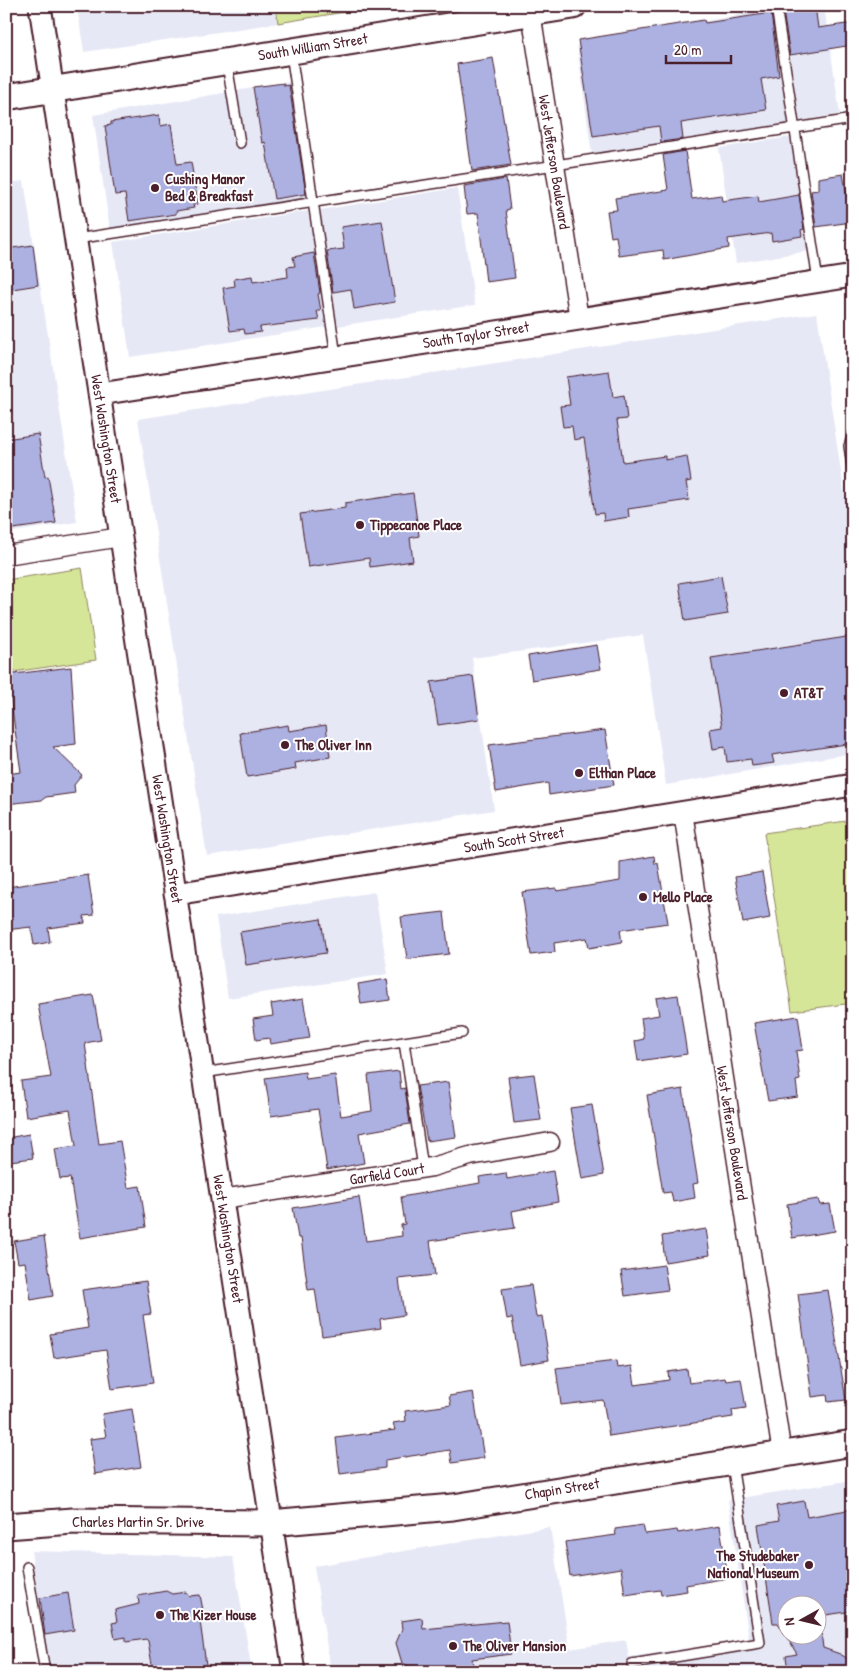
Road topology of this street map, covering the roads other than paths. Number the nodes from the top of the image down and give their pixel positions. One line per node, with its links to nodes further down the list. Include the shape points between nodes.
1 (40, 6): 7 (street, West Washington Street)
2 (573, 6): 4 (main road, South William Street)
3 (776, 6): 10 (lane)
4 (531, 10): 5 (main road, South William Street); 12 (street, West Jefferson Boulevard)
5 (291, 51): 6 (main road, South William Street); 13 (lane)
6 (227, 61): 7 (main road, South William Street); 11 (lane)
7 (53, 89): 8 (main road, South William Street); 14 (street, West Washington Street)
8 (6, 97)
9 (853, 119): 10 (lane)
10 (794, 128): 12 (lane); 16 (lane)
11 (240, 143)
12 (554, 167): 13 (lane); 17 (street, West Jefferson Boulevard)
13 (314, 204): 14 (lane); 18 (lane)
14 (76, 239): 19 (street, West Washington Street)
15 (853, 276): 16 (street, South Taylor Street)
16 (818, 281): 17 (street, South Taylor Street)
17 (580, 318): 18 (street, South Taylor Street)
18 (336, 357): 19 (street, South Taylor Street)
19 (100, 394): 22 (street, West Washington Street)
20 (853, 435): 21 (lane, via 849,446)
21 (853, 472)
22 (121, 537): 23 (street); 26 (street, West Washington Street)
23 (6, 555)
24 (853, 785): 25 (street, South Scott Street)
25 (683, 812): 26 (street, South Scott Street); 34 (street, West Jefferson Boulevard)
26 (175, 894): 29 (street, West Washington Street)
27 (462, 1033): 28 (lane)
28 (404, 1042): 29 (lane); 31 (lane)
29 (202, 1073): 32 (street, West Washington Street)
30 (550, 1142): 31 (street, Garfield Court)
31 (423, 1168): 32 (street, Garfield Court)
32 (222, 1199): 36 (street, West Washington Street)
33 (853, 1443): 34 (main road, Chapin Street)
34 (782, 1454): 35 (main road, Chapin Street)
35 (731, 1462): 36 (main road, Chapin Street, via 453,1507); 39 (lane, via 760,1643)
36 (270, 1523): 37 (main road, Charles Martin Sr. Drive, via 74,1521); 41 (street, West Washington Street)
37 (6, 1526)
38 (27, 1567): 40 (lane)
39 (632, 1664)
40 (45, 1672)
41 (294, 1672)

